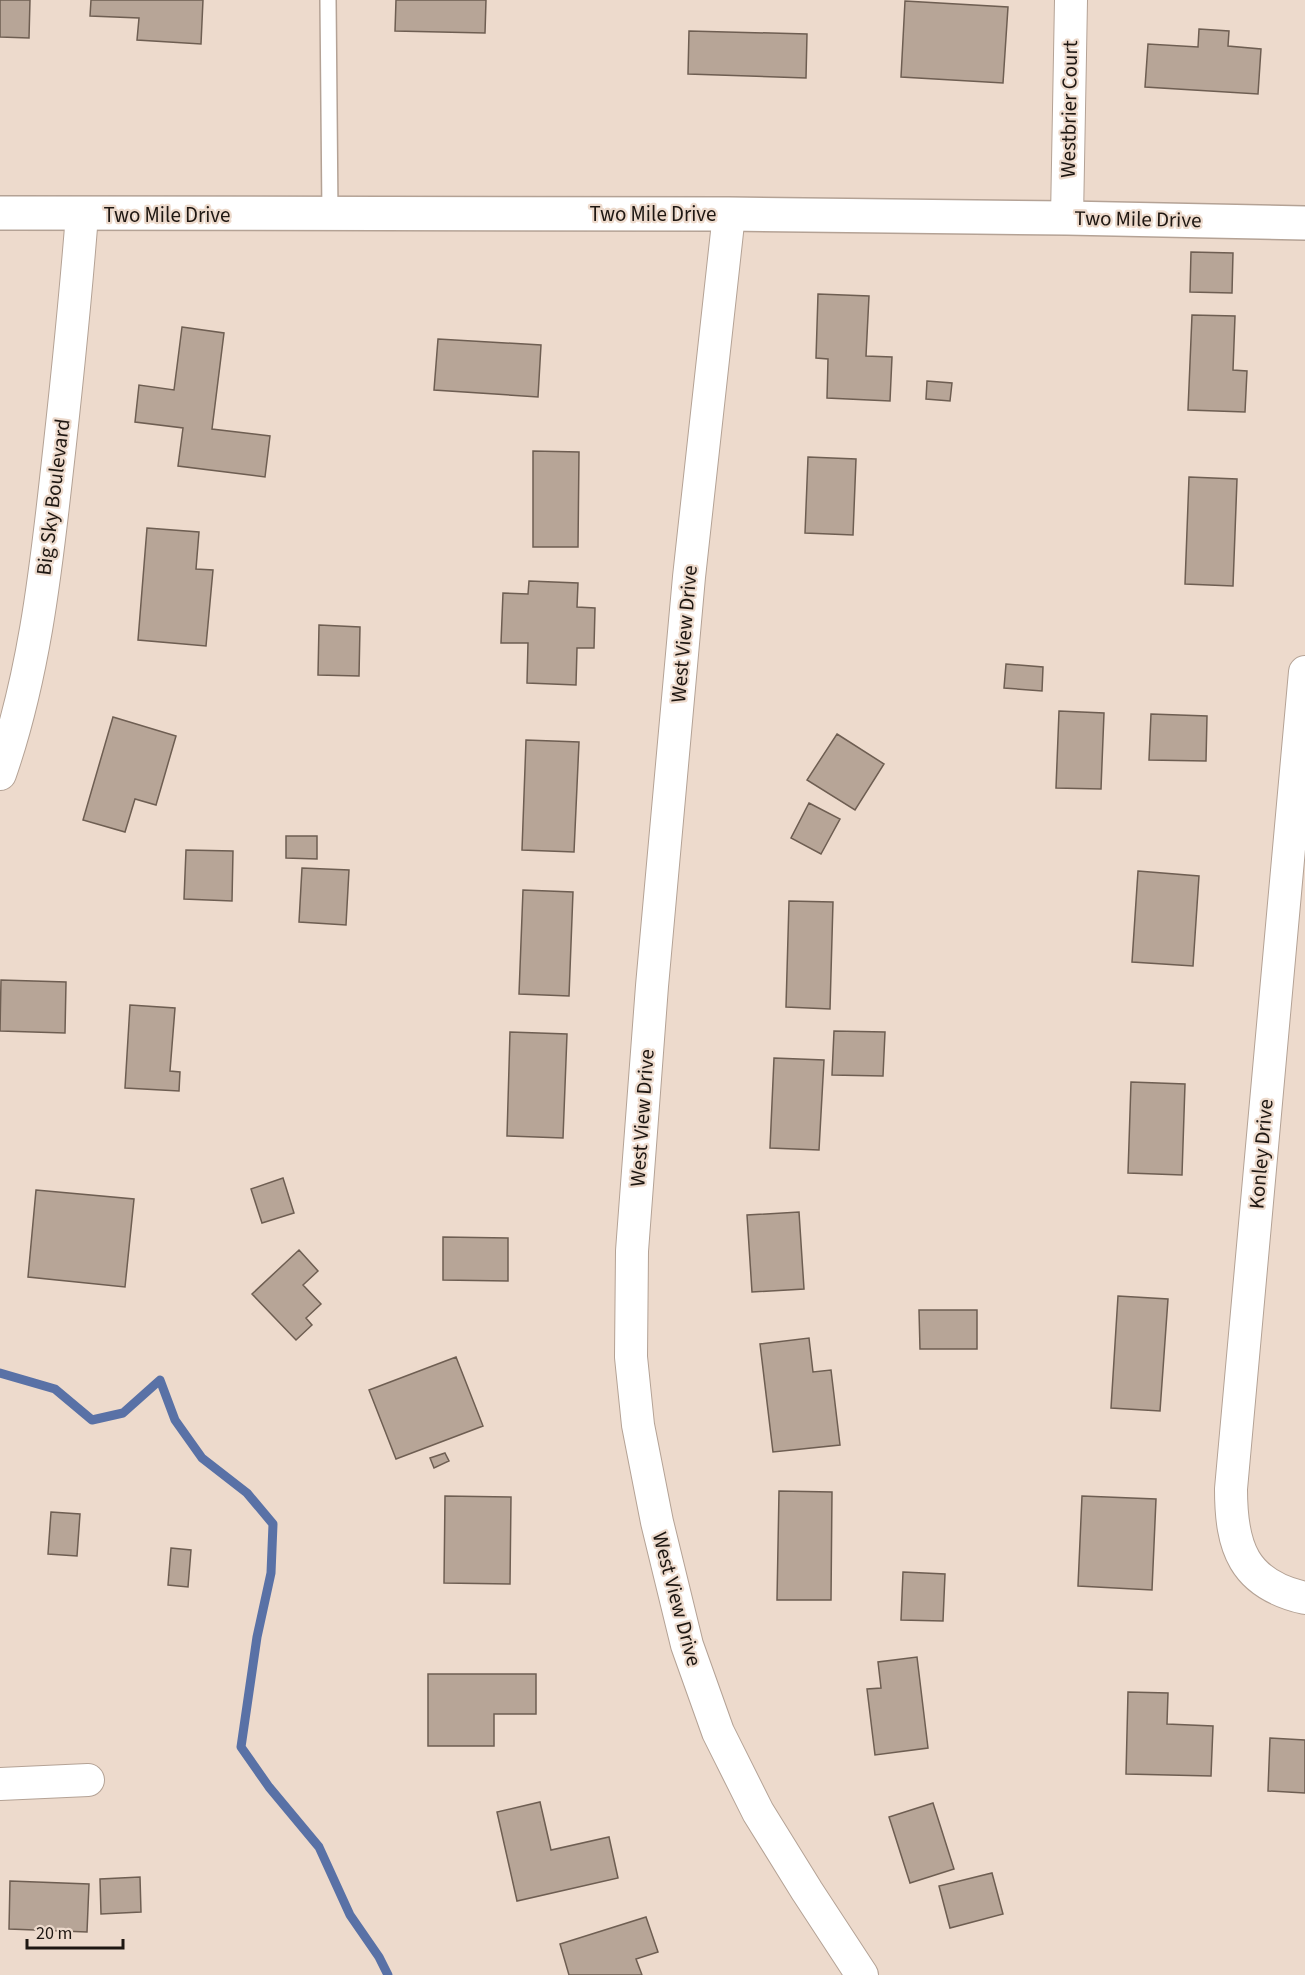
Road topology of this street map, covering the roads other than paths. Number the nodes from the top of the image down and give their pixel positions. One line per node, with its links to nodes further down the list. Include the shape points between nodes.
1 (328, 0): 4 (lane)
2 (1071, 0): 7 (street, Westbrier Court)
3 (0, 213): 6 (street, Two Mile Drive)
4 (330, 214): 5 (street, Two Mile Drive); 6 (street, Two Mile Drive)
5 (729, 214): 7 (street, Two Mile Drive); 14 (street, West View Drive, via 689,577 652,986 632,1251 631,1357 638,1425 657,1522 687,1645 718,1732 758,1812)
6 (82, 215): 10 (street, Big Sky Boulevard, via 47,555 27,679)
7 (1067, 218): 8 (street, Two Mile Drive)
8 (1305, 223)
9 (1305, 672): 11 (street, Konley Drive, via 1231,1489 1231,1520 1238,1549 1254,1573 1276,1590)
10 (0, 774)
11 (1305, 1598)
12 (88, 1780): 13 (street)
13 (0, 1784)
14 (862, 1975)

